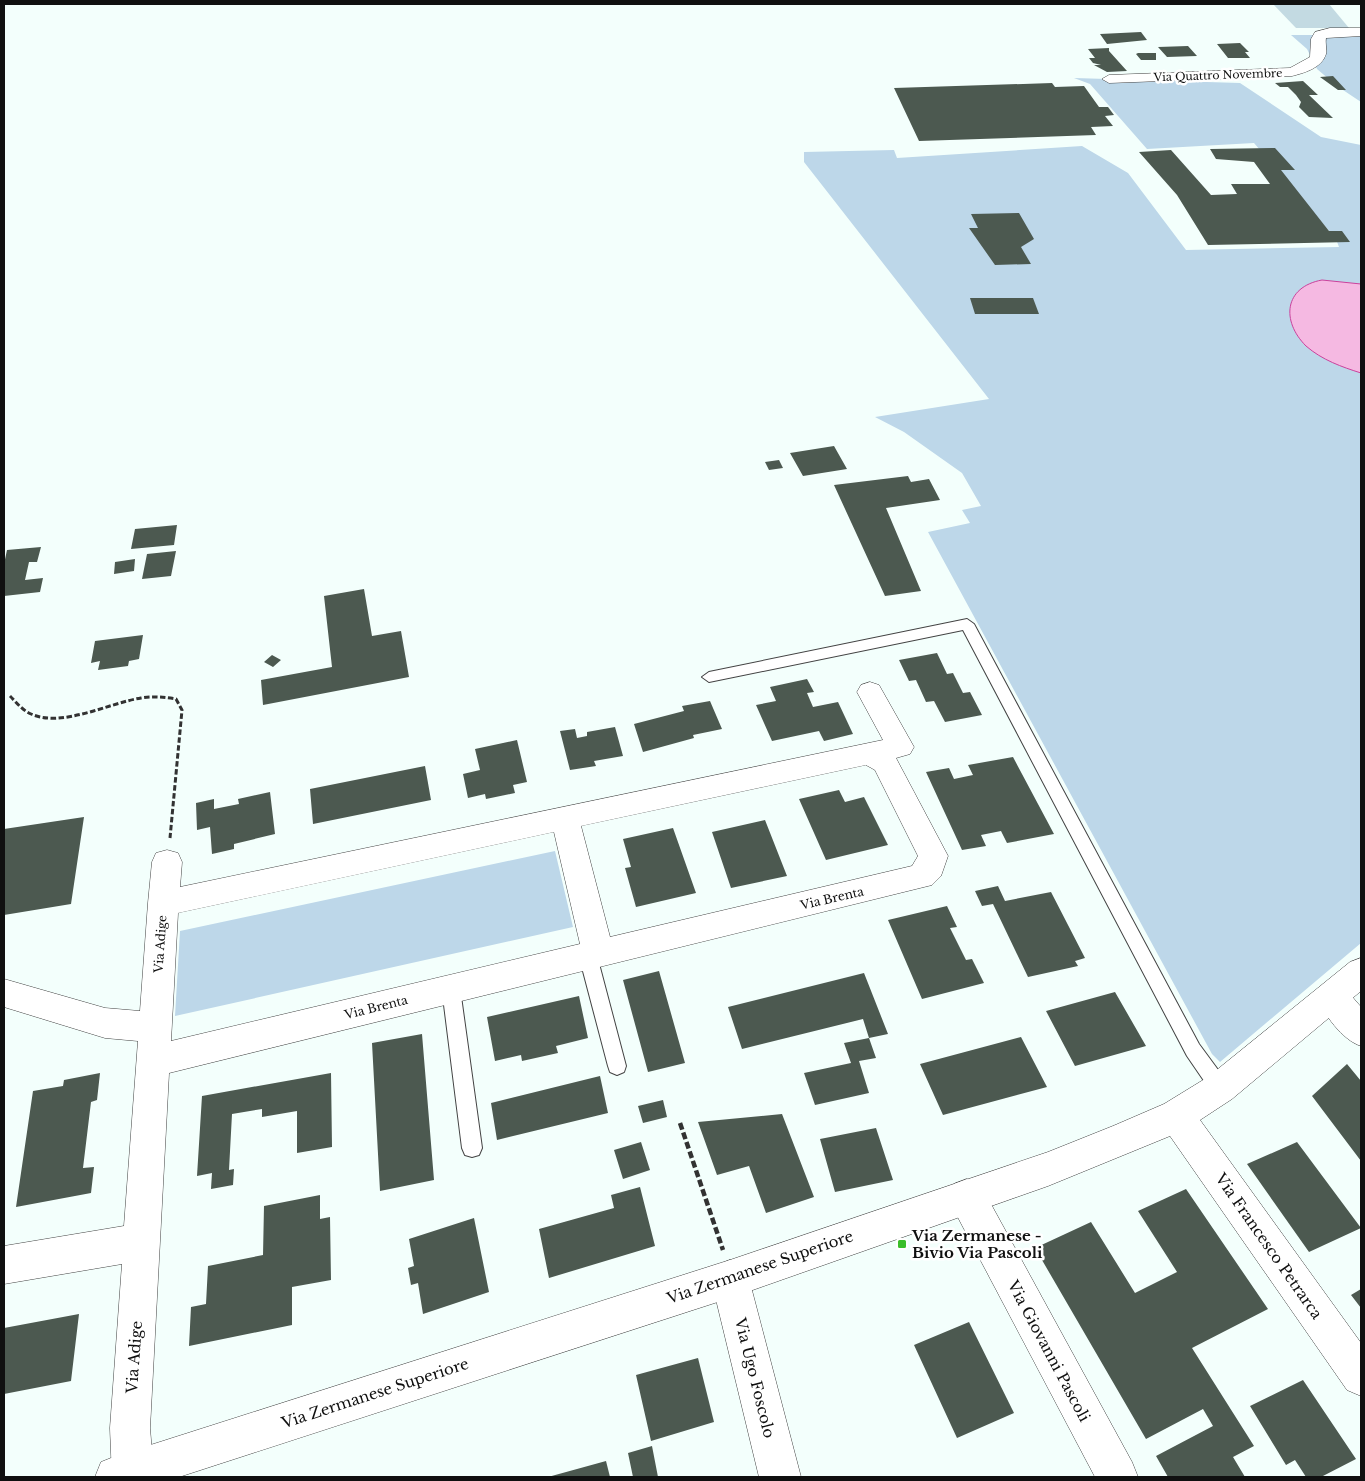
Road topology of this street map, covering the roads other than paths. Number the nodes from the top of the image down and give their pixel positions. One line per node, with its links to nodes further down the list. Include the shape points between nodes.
1 (1361, 32): 2 (street, Via Quattro Novembre, via 1320,35 1316,60 1306,68 1292,72)
2 (1109, 79)
3 (709, 677): 18 (lane, via 967,624 1193,1050)
4 (870, 692): 5 (street, via 900,747)
5 (869, 754): 6 (street); 9 (street, Via Brenta, via 884,763 933,856 930,867 921,876)
6 (565, 819): 8 (street); 9 (street)
7 (168, 862): 8 (street, Via Adige)
8 (163, 903): 14 (street, Via Adige)
9 (593, 954): 11 (street, Via Brenta); 17 (lane)
10 (1361, 972): 13 (street, Via Zermanese Superiore)
11 (451, 989): 16 (street, Via Brenta); 20 (lane)
12 (4, 993): 14 (street, via 105,1023)
13 (1332, 996): 15 (street); 18 (street, Via Zermanese Superiore)
14 (155, 1027): 16 (street, Via Adige)
15 (1361, 1031)
16 (153, 1061): 22 (street, Via Adige)
17 (617, 1066)
18 (1220, 1088): 19 (street, Via Zermanese Superiore)
19 (1176, 1116): 21 (street, Via Zermanese Superiore, via 1056,1166); 25 (street, Via Francesco Petrarca)
20 (472, 1148)
21 (967, 1197): 24 (street, Via Zermanese Superiore); 28 (street, Via Giovanni Pascoli)
22 (142, 1242): 23 (street); 26 (street, Via Adige)
23 (4, 1265)
24 (730, 1278): 26 (street, Via Zermanese Superiore); 27 (street, Via Ugo Foscolo)
25 (1361, 1376)
26 (127, 1475)
27 (780, 1477)
28 (1117, 1477)

